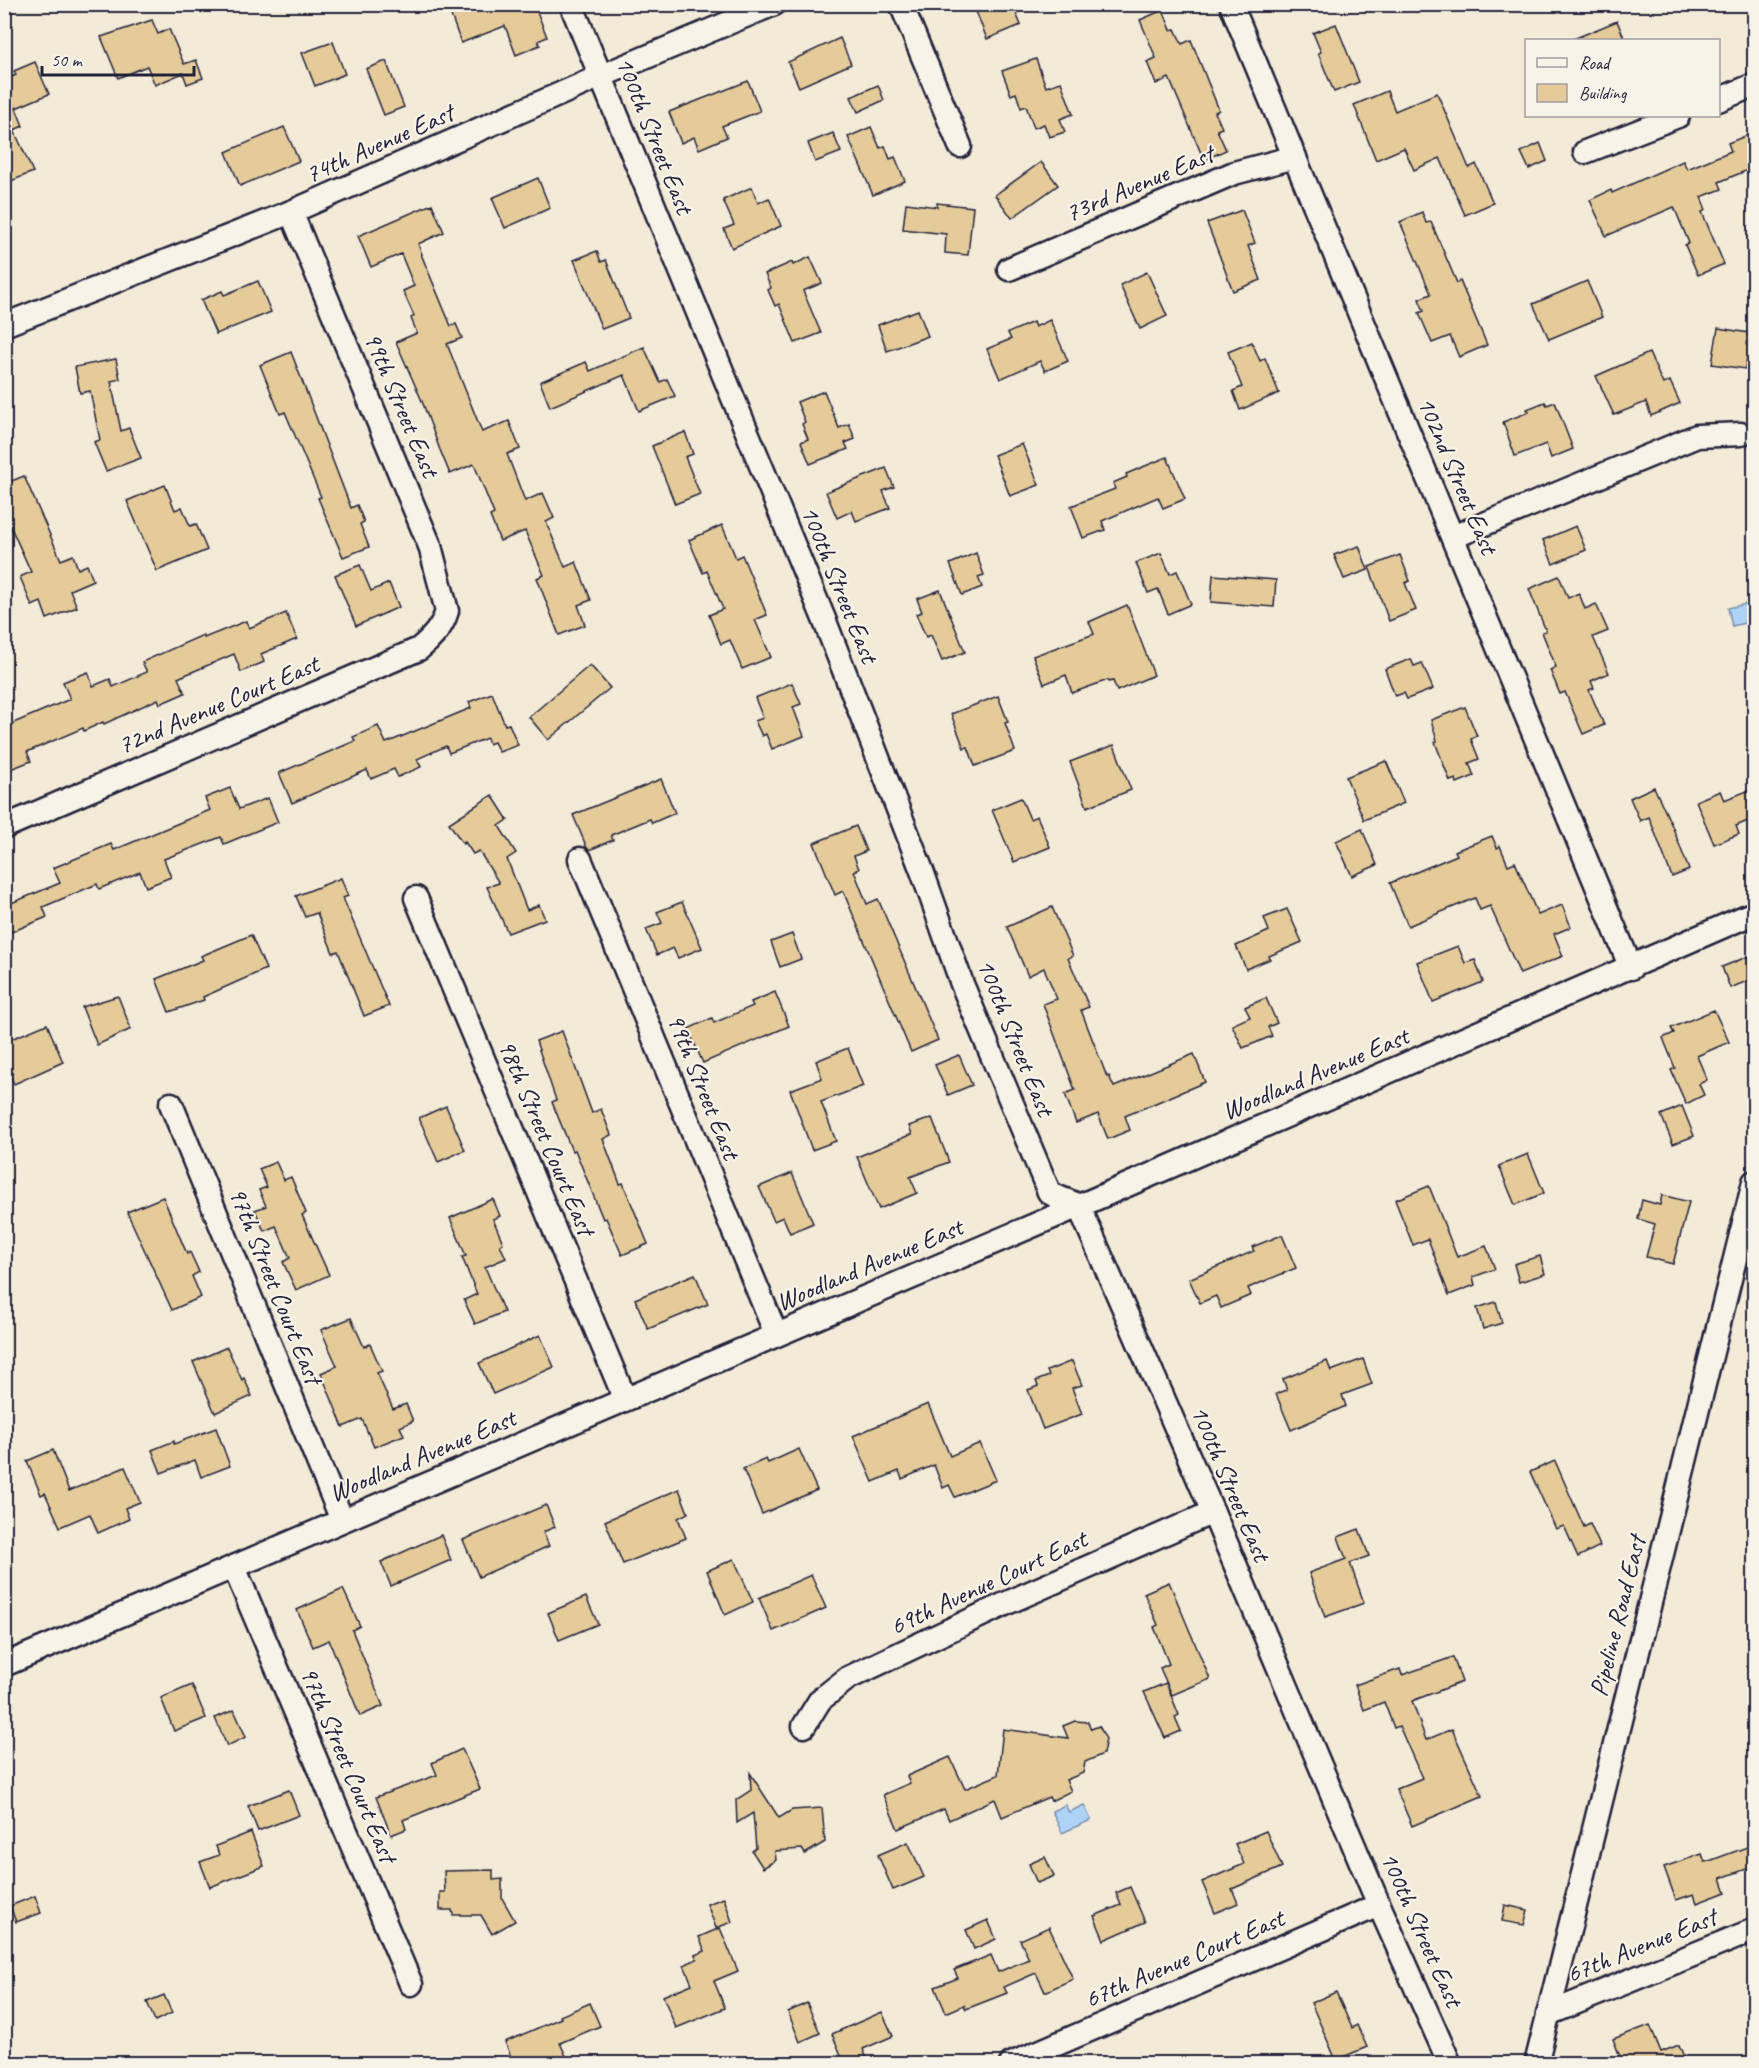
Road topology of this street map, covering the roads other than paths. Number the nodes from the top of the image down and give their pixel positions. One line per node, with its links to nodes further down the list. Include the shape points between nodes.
1 (571, 4): 5 (street, 100th Street East)
2 (774, 4): 5 (street, 74th Avenue East)
3 (901, 4): 9 (street)
4 (1231, 4): 11 (street, 102nd Street East)
5 (601, 76): 12 (street, 74th Avenue East); 25 (street, 100th Street East, via 842,662 962,984 1049,1192)
6 (1755, 85): 7 (street)
7 (1720, 100)
8 (1675, 117): 10 (street)
9 (960, 146)
10 (1586, 152)
11 (1295, 157): 13 (street, 73rd Avenue East, via 1234,173); 16 (street, 102nd Street East)
12 (291, 212): 14 (street, 74th Avenue East); 17 (street, 99th Street East, via 430,546 447,611)
13 (1009, 269)
14 (4, 325)
15 (1741, 434): 16 (street, via 1697,436)
16 (1452, 537): 22 (street, 102nd Street East)
17 (444, 621): 18 (street, 72nd Avenue Court East, via 419,649)
18 (4, 827)
19 (580, 859): 26 (street, 99th Street East)
20 (416, 898): 27 (street, 98th Street Court East)
21 (1755, 913): 22 (street, Woodland Avenue East)
22 (1631, 968): 25 (street, Woodland Avenue East)
23 (171, 1104): 29 (street, 97th Street Court East)
24 (1755, 1182): 36 (street, Pipeline Road East)
25 (1079, 1206): 26 (street, Woodland Avenue East); 28 (street, 100th Street East)
26 (776, 1334): 27 (street, Woodland Avenue East)
27 (625, 1399): 29 (street, Woodland Avenue East)
28 (1213, 1512): 32 (street, 69th Avenue Court East, via 848,1678 820,1700); 33 (street, 100th Street East)
29 (342, 1520): 30 (street, Woodland Avenue East)
30 (234, 1567): 31 (street, Woodland Avenue East); 35 (street, 97th Street Court East)
31 (4, 1665)
32 (804, 1726)
33 (1379, 1905): 37 (street, 67th Avenue Court East); 38 (street, 100th Street East)
34 (1755, 1930): 36 (street, 67th Avenue East)
35 (411, 1984)
36 (1548, 2014): 39 (street, Pipeline Road East)
37 (1011, 2064)
38 (1450, 2064)
39 (1536, 2064)

